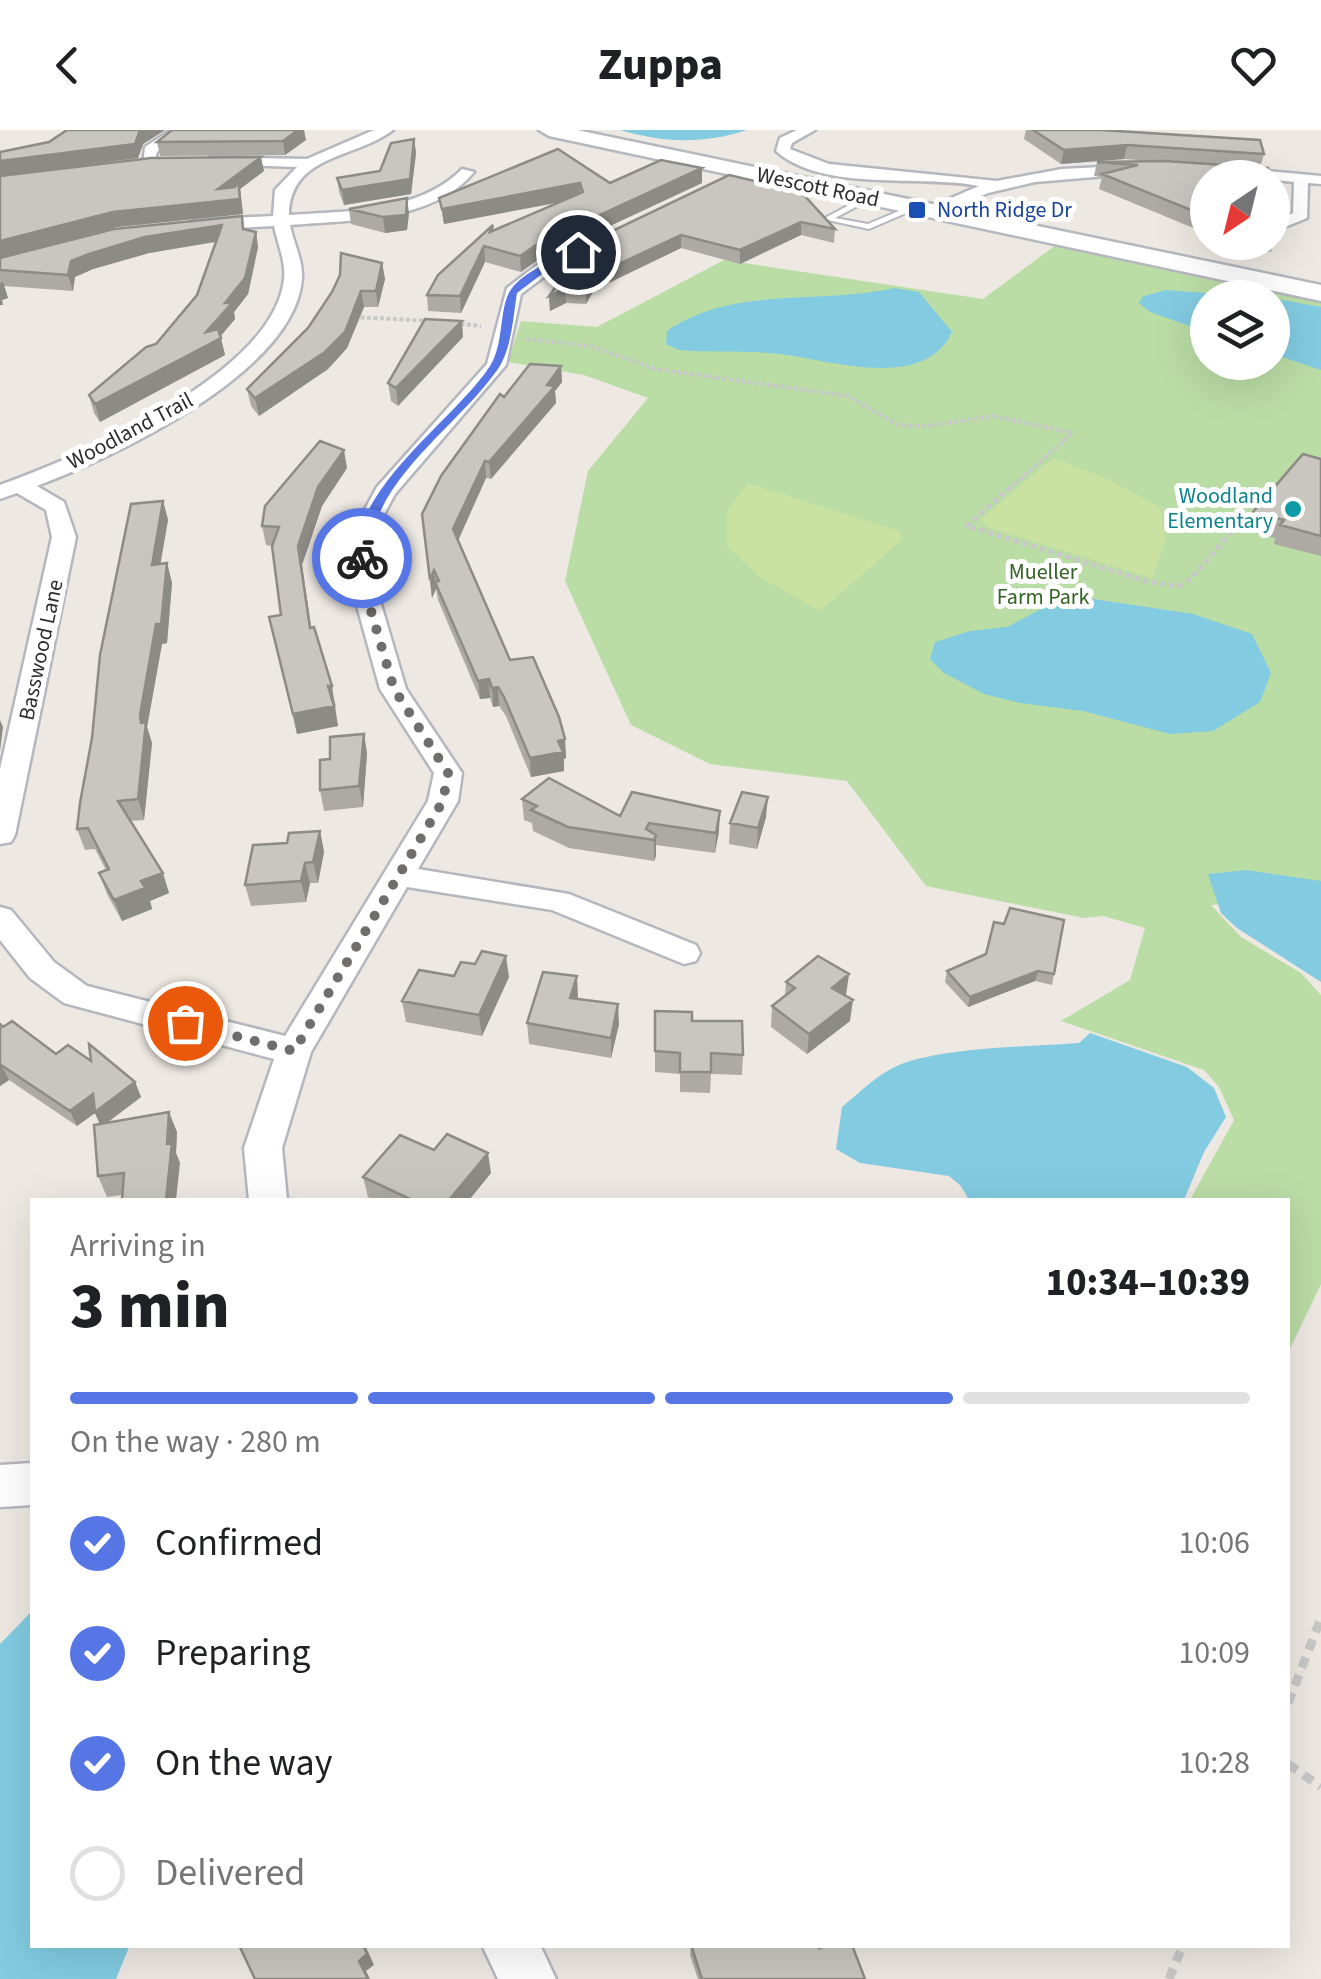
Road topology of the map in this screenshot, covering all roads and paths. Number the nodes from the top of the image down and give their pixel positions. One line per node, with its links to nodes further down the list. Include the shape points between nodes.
1 (180, 130): 7 (street, via 150,150)
2 (386, 130): 8 (street)
3 (549, 130): 12 (street, Wescott Road)
4 (808, 130): 16 (street, via 785,141 783,151 856,171 956,176)
5 (204, 160): 8 (street)
6 (167, 162): 7 (street)
7 (148, 163): 9 (street)
8 (309, 163): 20 (street, via 283,190)
9 (130, 165)
10 (1159, 170): 16 (street)
11 (467, 172): 20 (street, via 448,191 414,204)
12 (746, 172): 17 (street); 18 (street, Wescott Road)
13 (1290, 177): 14 (street)
14 (1301, 178): 15 (street); 21 (street, via 1302,215)
15 (1321, 180)
16 (1004, 188): 19 (street)
17 (701, 193)
18 (868, 197): 19 (street, Wescott Road); 19 (lane, via 827,220 869,227)
19 (935, 211): 24 (street, Wescott Road)
20 (280, 218): 22 (street); 29 (street, Woodland Trail, via 294,279 286,308 265,339 176,411)
21 (1290, 220)
22 (170, 228)
23 (615, 234): 28 (street, via 547,266 513,292)
24 (1321, 293)
25 (344, 316): 26 (path)
26 (438, 322)
27 (449, 323): 28 (path)
28 (513, 335): 30 (path, via 590,346 655,369 848,396 898,425 993,416 1073,432 966,526 1149,582 1180,586 1192,579); 34 (street, via 496,365 385,492 364,530 361,577 394,689 448,773 443,801)
29 (10, 489): 31 (street, Basswood Lane, via 56,507 64,537)
30 (1234, 529)
31 (32, 692): 32 (street); 33 (street, Basswood Lane)
32 (0, 696)
33 (0, 835)
34 (399, 876): 36 (street, via 558,900); 37 (street)
35 (0, 918): 37 (street, via 42,970 76,995)
36 (684, 953)
37 (294, 1051): 38 (street, via 263,1148)
38 (268, 1198)
39 (30, 1484): 40 (street)
40 (0, 1486)
41 (1321, 1618): 42 (path)
42 (1290, 1698)
43 (1290, 1765): 44 (path)
44 (1321, 1787)
45 (512, 1948): 47 (street)
46 (1182, 1948): 48 (path)
47 (528, 1979)
48 (1170, 1979)

